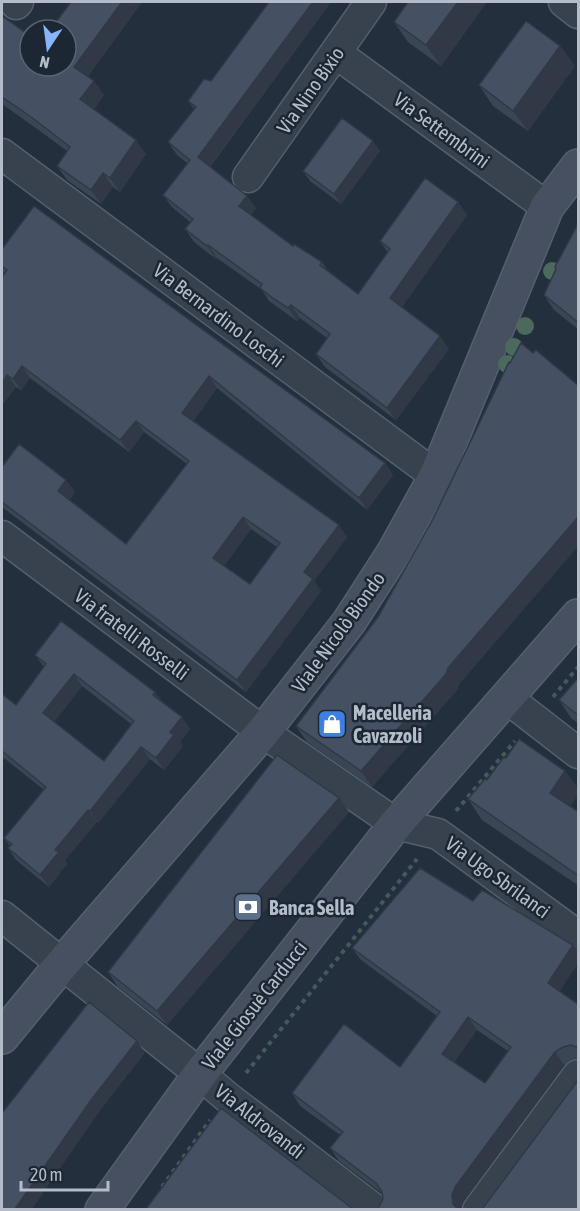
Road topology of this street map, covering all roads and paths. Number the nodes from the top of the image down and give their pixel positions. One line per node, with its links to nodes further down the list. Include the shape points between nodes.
1 (371, 2): 4 (street, Via Nino Bixio)
2 (564, 2): 3 (street)
3 (579, 13)
4 (336, 53): 7 (street, Via Nino Bixio); 8 (street, Via Settembrini)
5 (2, 154): 9 (street, Via Bernardino Loschi)
6 (579, 166): 8 (main road, Viale Nicolò Biondo)
7 (248, 177)
8 (547, 207): 9 (main road, Viale Nicolò Biondo)
9 (436, 476): 15 (main road, Viale Nicolò Biondo, via 349,622)
10 (2, 536): 15 (street, Via fratelli Rosselli)
11 (579, 616): 13 (main road, Viale Giosuè Carducci)
12 (579, 668): 14 (path)
13 (507, 698): 14 (street); 17 (main road, Viale Giosuè Carducci)
14 (534, 719): 16 (street); 18 (path)
15 (262, 732): 17 (street, Via Ugo Sbrilanci); 21 (main road, Viale Nicolò Biondo)
16 (579, 753)
17 (396, 824): 18 (street, Via Ugo Sbrilanci); 23 (main road, Viale Giosuè Carducci)
18 (438, 834): 20 (street, Via Ugo Sbrilanci); 25 (path)
19 (2, 916): 21 (street, Via Aldrovandi)
20 (579, 936)
21 (62, 964): 22 (main road, Viale Nicolò Biondo); 23 (street, Via Aldrovandi)
22 (2, 1037)
23 (200, 1074): 25 (street, Via Aldrovandi); 27 (main road, Viale Giosuè Carducci)
24 (579, 1075): 29 (street)
25 (227, 1097): 26 (path); 28 (street, Via Aldrovandi)
26 (160, 1191)
27 (102, 1209)
28 (375, 1209)
29 (478, 1209)

